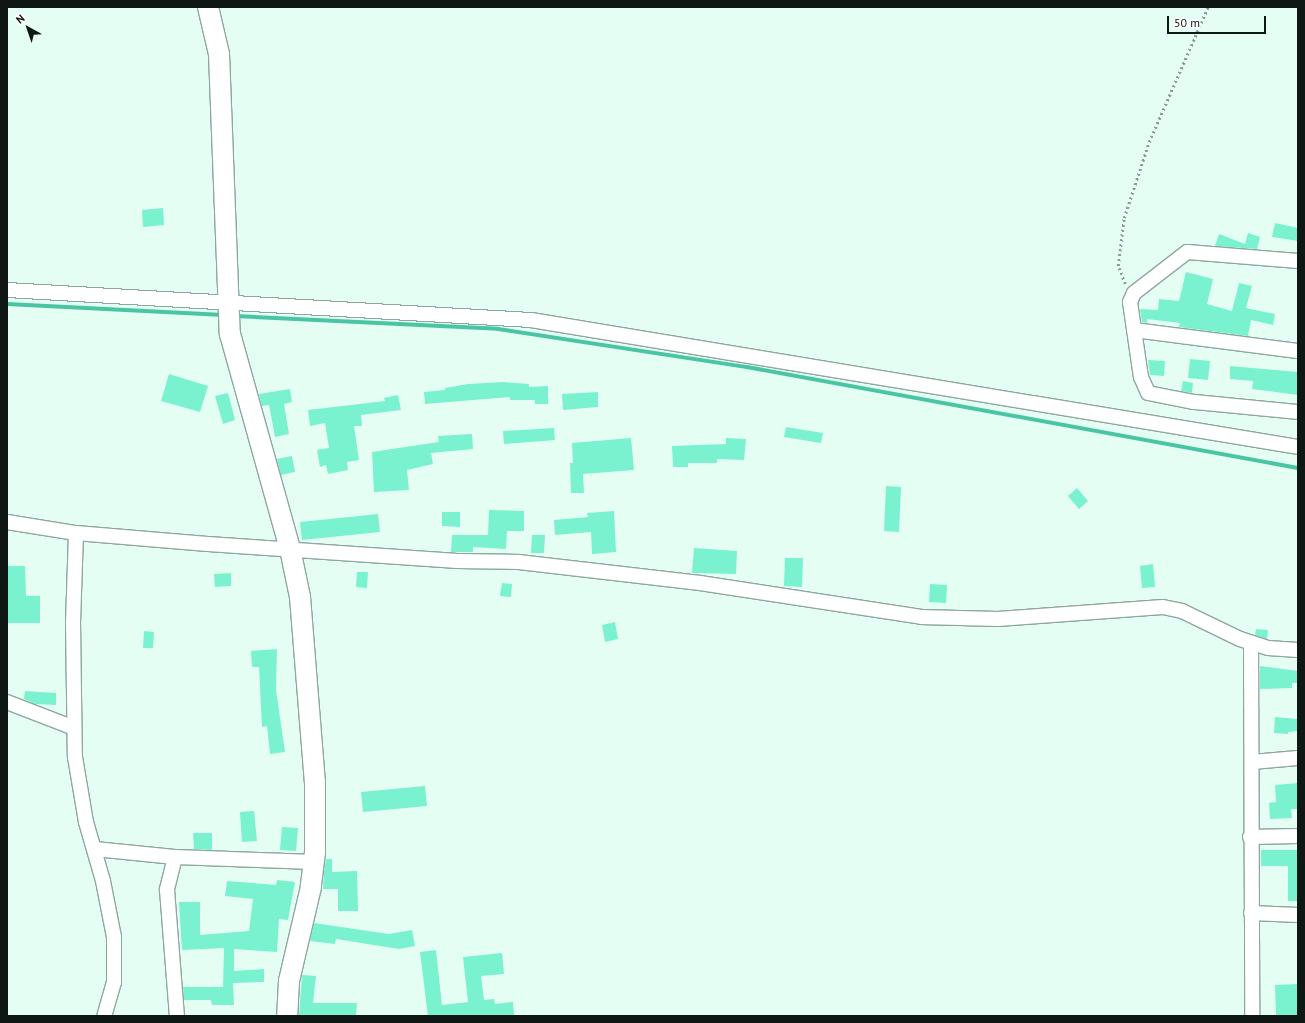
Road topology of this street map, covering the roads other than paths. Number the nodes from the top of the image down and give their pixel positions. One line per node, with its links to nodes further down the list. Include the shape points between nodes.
1 (208, 7): 4 (street, via 219,54)
2 (1298, 261): 5 (street, via 1187,252 1134,293 1130,302)
3 (7, 290): 4 (street)
4 (230, 308): 8 (street, via 531,320); 11 (street, via 230,334)
5 (1134, 330): 6 (street); 7 (street, via 1141,377 1148,393 1194,402)
6 (1298, 351)
7 (1298, 412)
8 (1298, 447)
9 (7, 522): 10 (street)
10 (76, 533): 11 (street); 15 (street, via 73,608)
11 (290, 549): 12 (street, via 457,561 526,563 700,584 921,618 998,619 1163,607 1182,611); 22 (street, via 300,597 315,782)
12 (1252, 643): 13 (street, via 1268,648); 17 (street)
13 (1298, 650)
14 (7, 702): 15 (street)
15 (74, 728): 20 (street, via 82,797)
16 (1298, 758): 17 (street)
17 (1252, 762): 19 (street)
18 (1298, 836): 19 (street)
19 (1250, 837): 23 (street)
20 (95, 849): 21 (street); 25 (street, via 114,937 114,982)
21 (174, 857): 22 (street); 26 (street, via 167,890)
22 (314, 862): 27 (street, via 311,887 289,981)
23 (1251, 913): 24 (street); 28 (street)
24 (1298, 915)
25 (104, 1016)
26 (177, 1016)
27 (287, 1016)
28 (1252, 1016)

